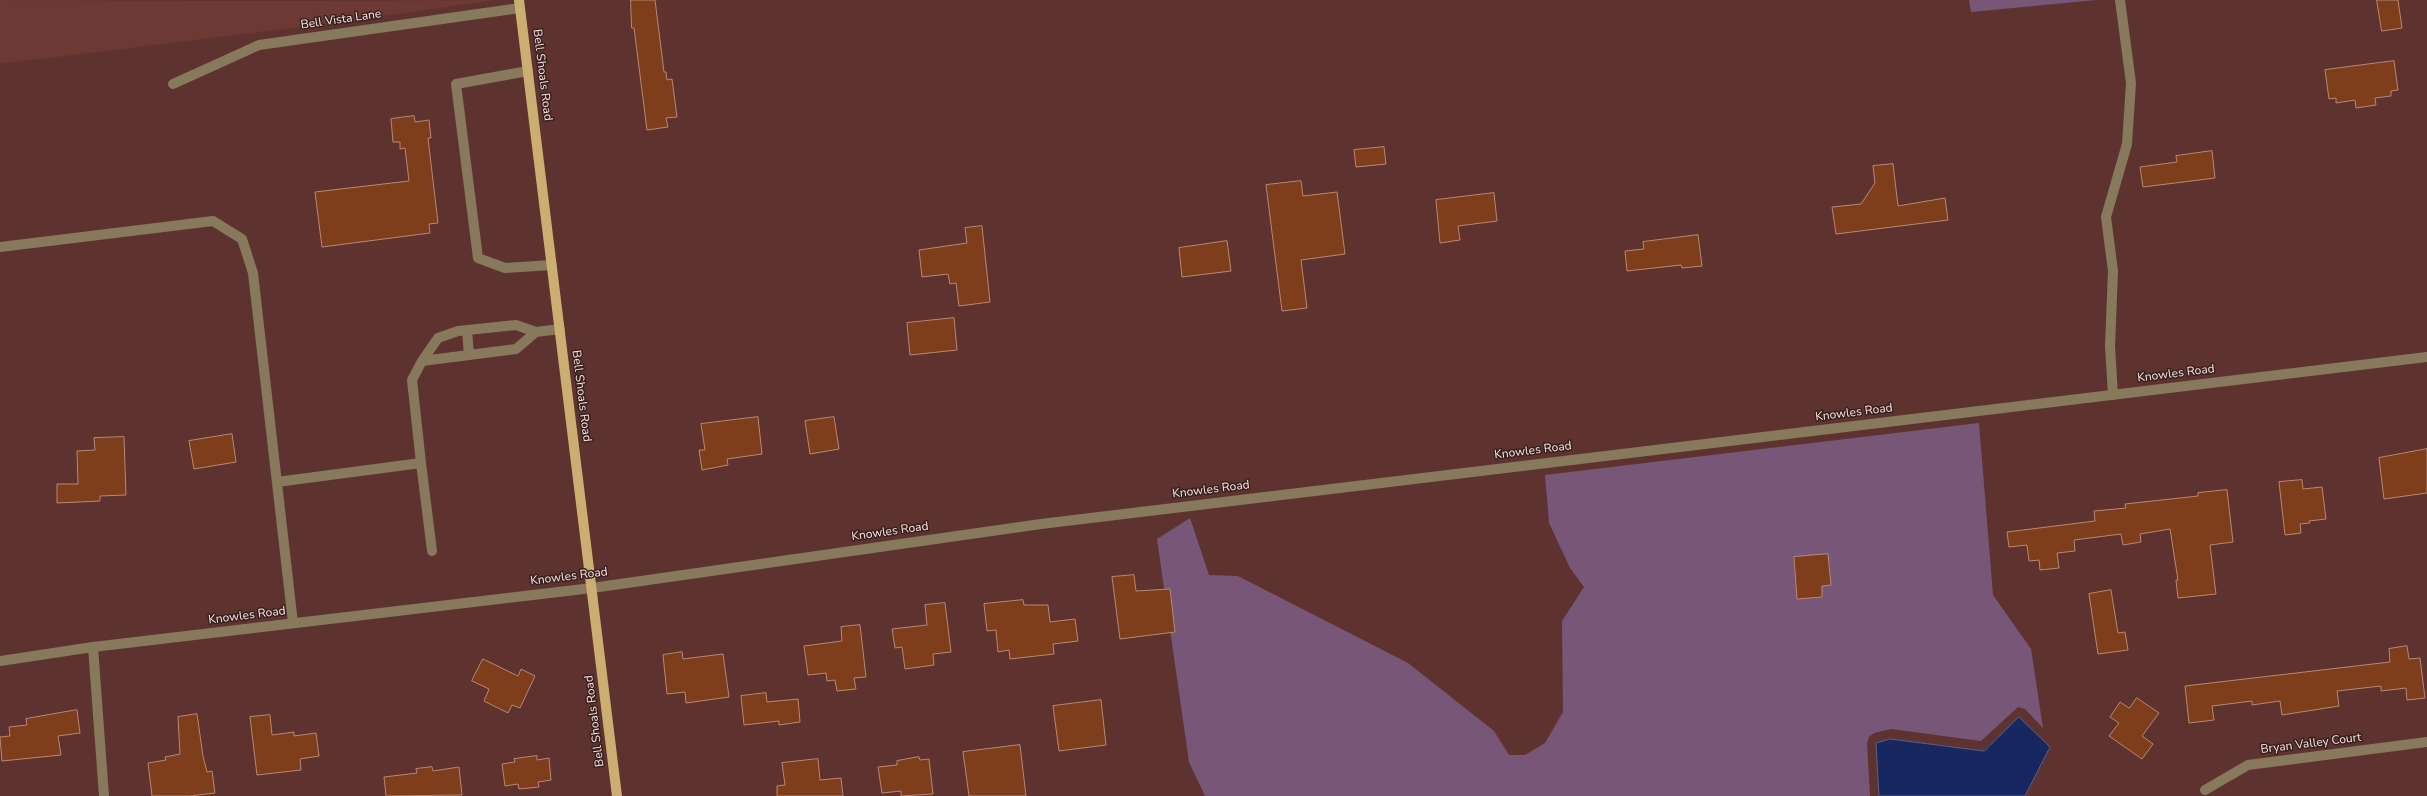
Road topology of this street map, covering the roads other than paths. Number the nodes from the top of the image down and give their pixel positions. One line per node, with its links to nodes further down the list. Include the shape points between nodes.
1 (2120, 0): 13 (street, via 2131,83 2127,144 2106,217 2113,271 2110,346)
2 (520, 4): 3 (main road, Bell Shoals Road); 4 (street, Bell Vista Lane, via 259,45)
3 (528, 71): 6 (main road, Bell Shoals Road); 6 (street, via 456,84 478,258 504,268)
4 (173, 84)
5 (0, 248): 15 (street, via 213,221 242,239 254,273)
6 (552, 265): 7 (main road, Bell Shoals Road)
7 (560, 329): 9 (street); 17 (main road, Bell Shoals Road)
8 (467, 330): 9 (street, via 516,325); 10 (street); 12 (street, via 438,338)
9 (536, 332): 10 (street, via 516,349)
10 (469, 355): 12 (street)
11 (2427, 357): 13 (street, Knowles Road)
12 (422, 361): 14 (street, via 412,380)
13 (2113, 395): 17 (street, Knowles Road, via 1049,523)
14 (421, 463): 15 (street); 16 (street)
15 (277, 482): 18 (street)
16 (432, 551)
17 (592, 588): 18 (street, Knowles Road); 24 (main road, Bell Shoals Road)
18 (293, 623): 19 (street, Knowles Road)
19 (93, 647): 20 (street, Knowles Road); 23 (street)
20 (0, 661)
21 (2427, 742): 22 (street, Bryan Valley Court, via 2248,765)
22 (2205, 790)
23 (104, 796)
24 (617, 796)

